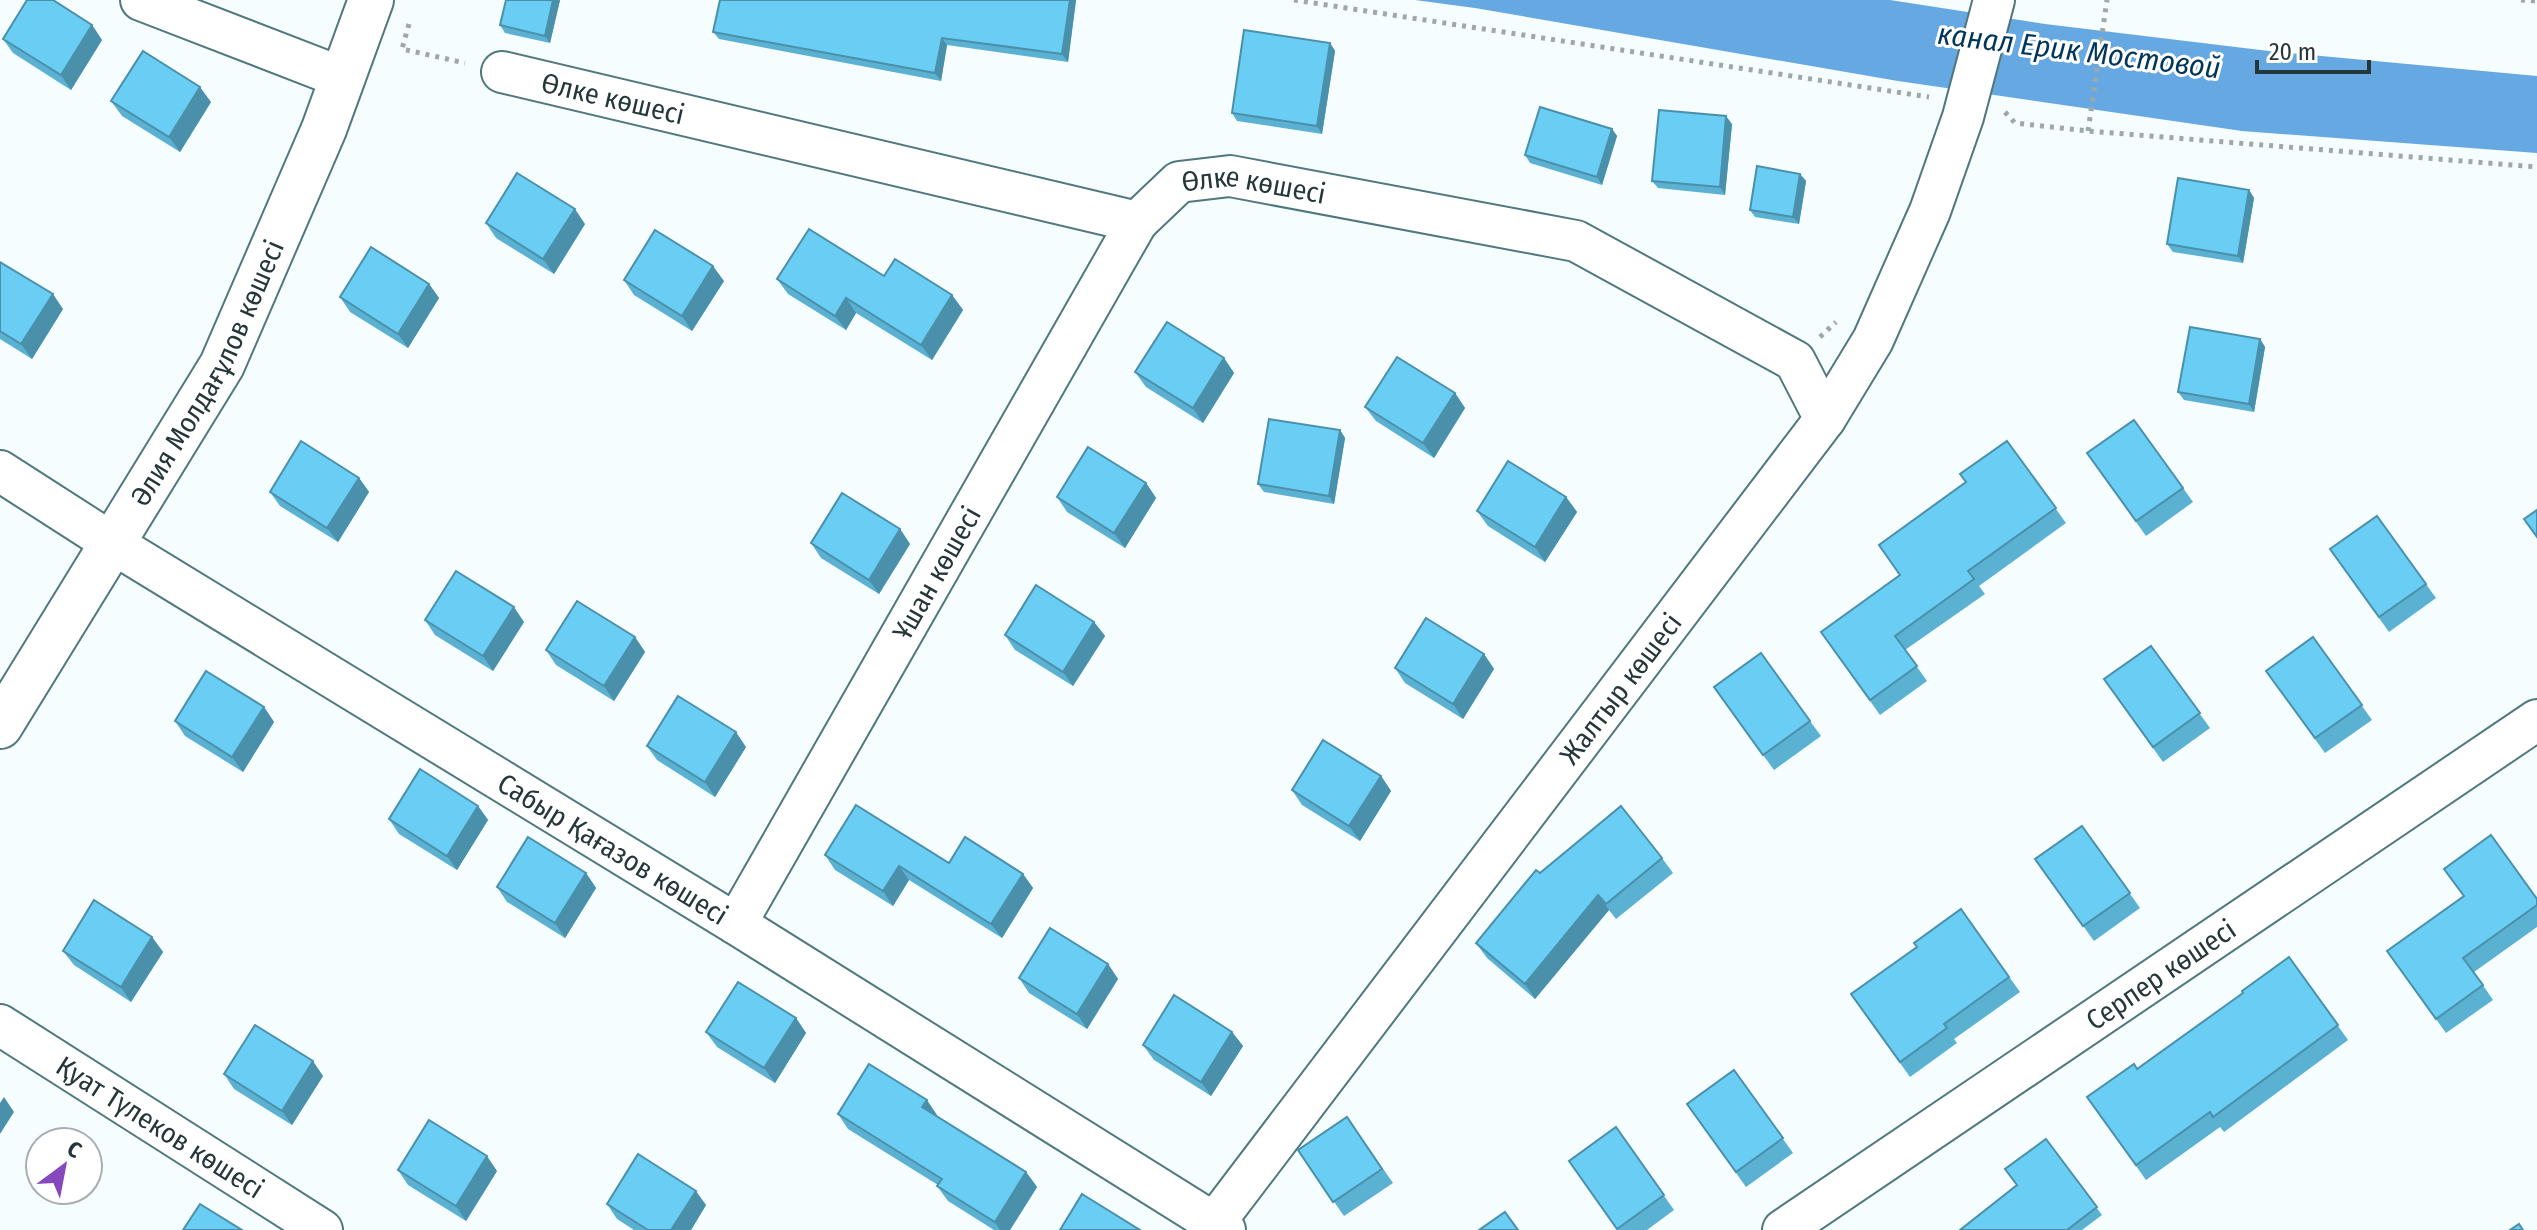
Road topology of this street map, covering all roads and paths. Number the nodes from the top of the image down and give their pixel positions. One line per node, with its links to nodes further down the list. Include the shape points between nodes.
1 (141, 0): 10 (street)
2 (371, 0): 10 (main road, Әлия Молдағұлов көшесі)
3 (1294, 0): 11 (path, via 1931,97)
4 (1994, 0): 16 (street, Жалтыр көшесі, via 1963,117 1930,211 1873,340)
5 (2107, 0): 13 (path)
6 (2521, 0): 7 (path)
7 (2537, 1)
8 (412, 12): 9 (path, via 402,49)
9 (502, 72): 15 (street, Өлке көшесі)
10 (343, 78): 18 (main road, Әлия Молдағұлов көшесі, via 222,365)
11 (1932, 92)
12 (2005, 112): 13 (path, via 2015,123)
13 (2088, 131): 14 (path)
14 (2537, 167)
15 (1137, 222): 16 (street, Өлке көшесі, via 1179,182 1230,176 1576,241 1795,361); 21 (street, Ұшан көшесі)
16 (1825, 419): 23 (street, Жалтыр көшесі)
17 (0, 471): 18 (street, Сабыр Қағазов көшесі)
18 (112, 543): 20 (main road, Әлия Молдағұлов көшесі); 21 (street, Сабыр Қағазов көшесі)
19 (2537, 720): 25 (street, Серпер көшесі)
20 (0, 726)
21 (736, 924): 23 (street, Сабыр Қағазов көшесі)
22 (0, 1025): 24 (street, Қуат Түлеков көшесі)
23 (1220, 1226)
24 (322, 1230)
25 (1783, 1230)

